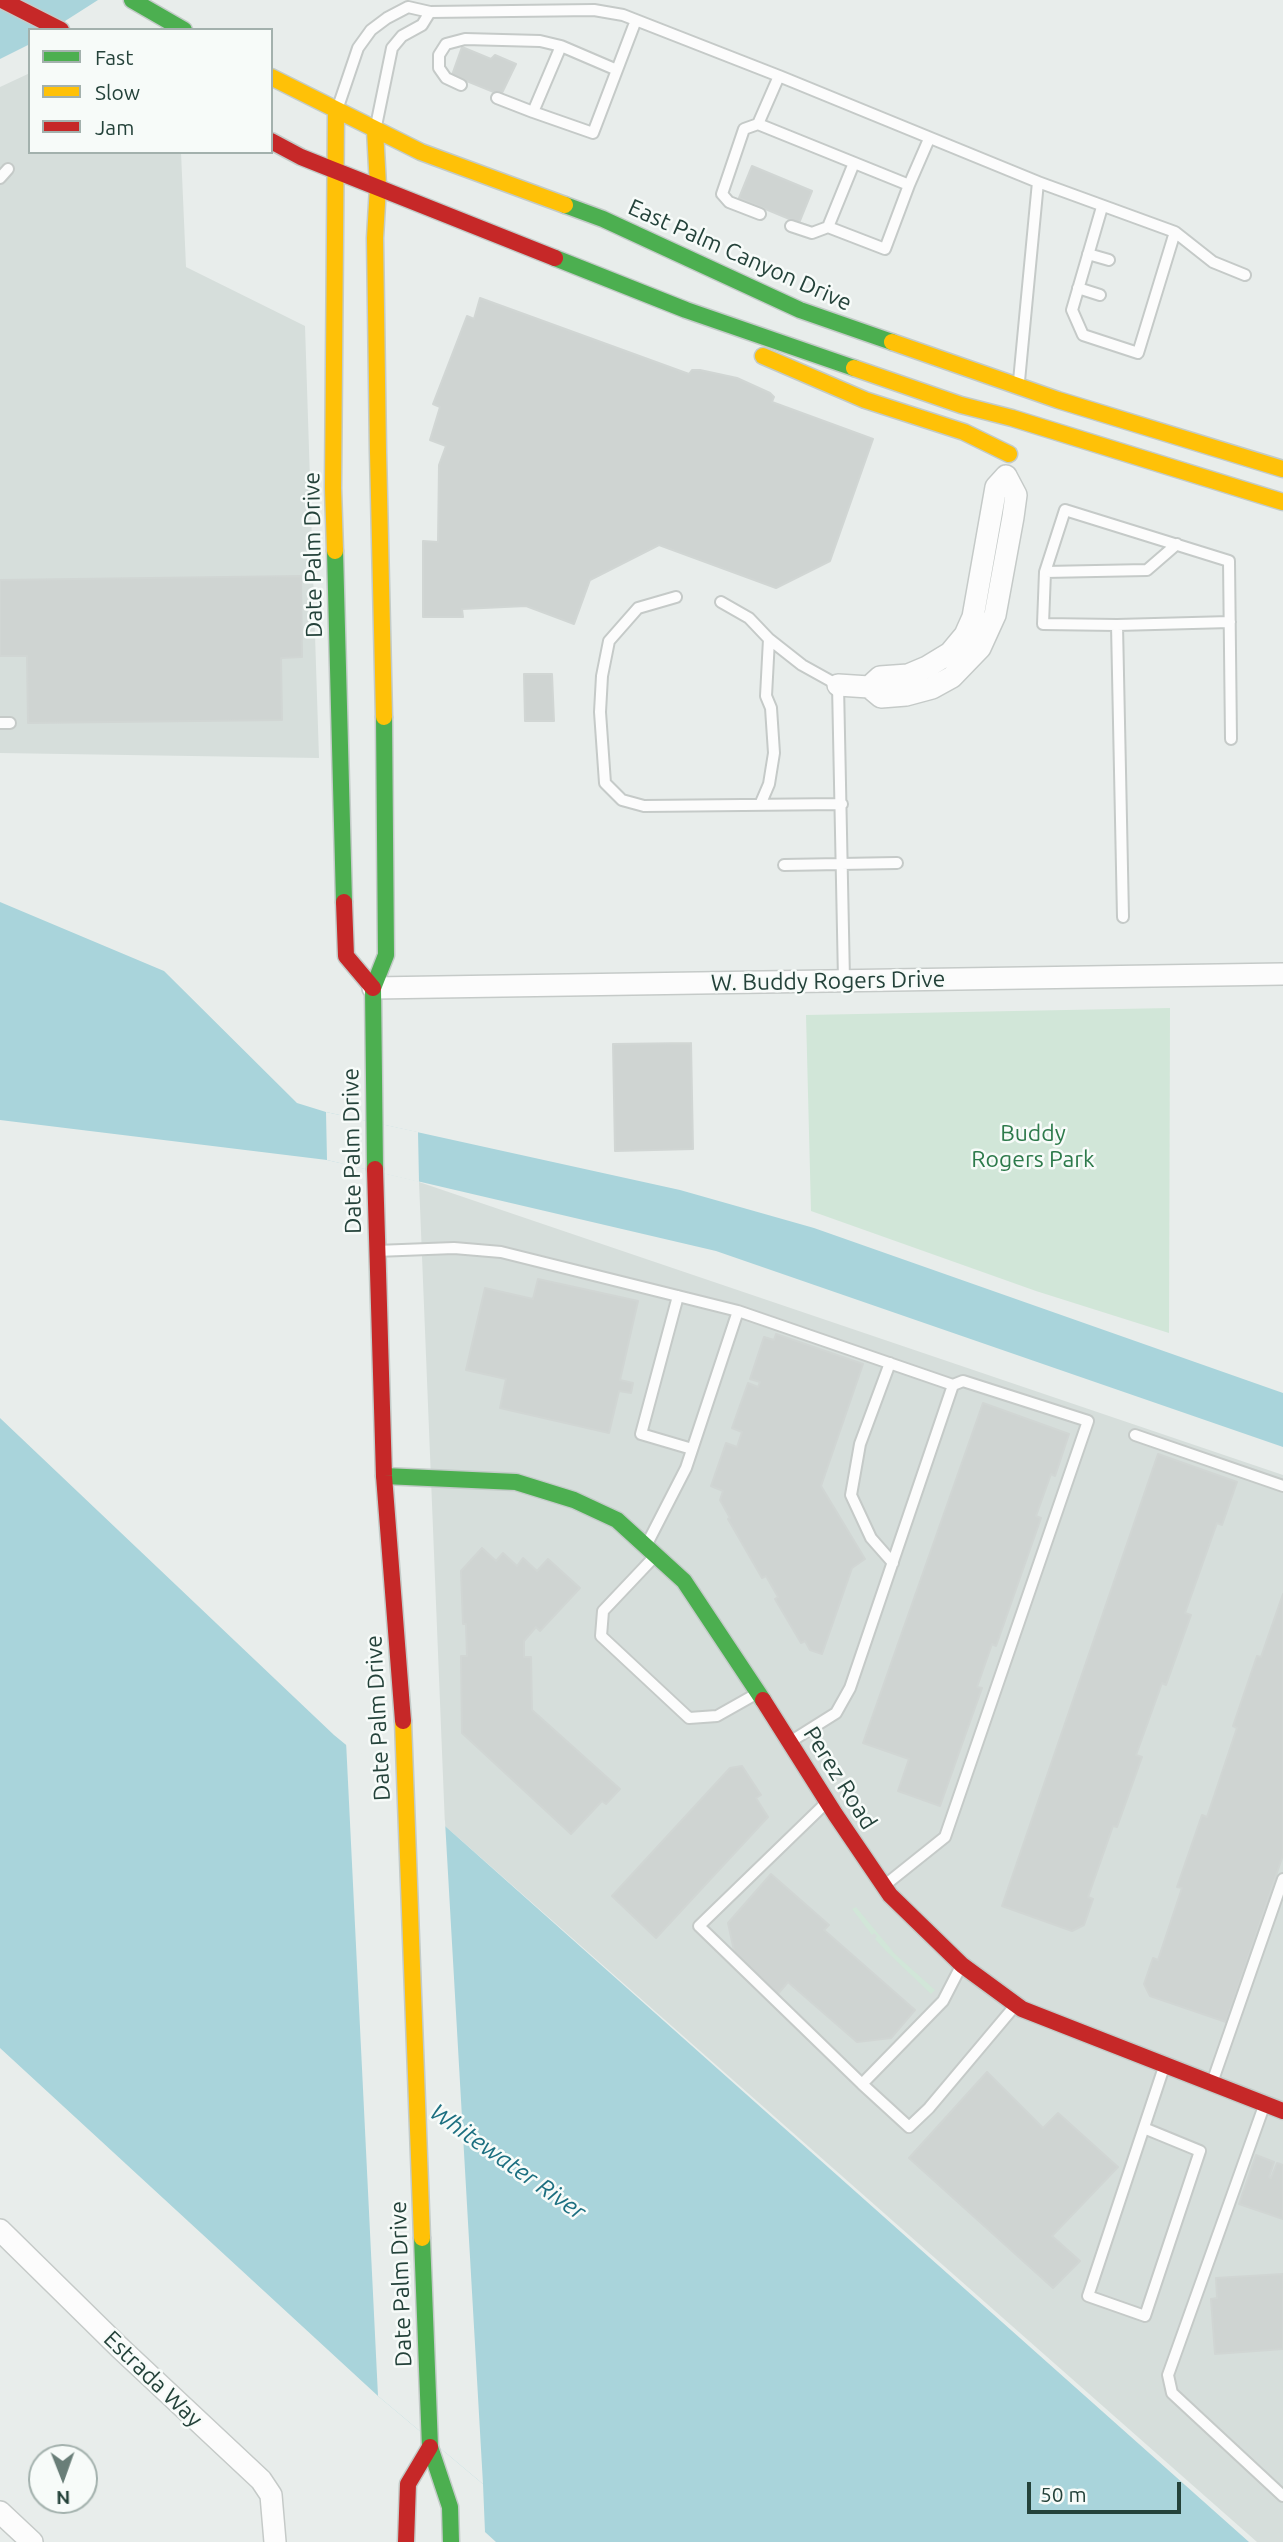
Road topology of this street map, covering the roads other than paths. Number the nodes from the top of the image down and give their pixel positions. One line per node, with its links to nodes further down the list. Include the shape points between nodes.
1 (2, 0): 5 (main road)
2 (132, 0): 6 (main road)
3 (430, 12): 4 (lane, via 594,10); 13 (lane, via 408,7 371,30 358,48); 16 (lane, via 422,25 392,48)
4 (636, 20): 8 (lane); 9 (lane)
5 (57, 28)
6 (181, 28)
7 (561, 46): 8 (lane); 11 (lane, via 465,38 446,44 439,55 439,68 446,78); 14 (lane)
8 (617, 70): 14 (lane, via 593,133)
9 (779, 76): 15 (lane); 17 (lane)
10 (273, 78): 13 (main road, East Palm Canyon Drive)
11 (461, 85)
12 (497, 98): 14 (lane)
13 (336, 111): 16 (main road, East Palm Canyon Drive); 20 (main road, Date Palm Drive)
14 (533, 112)
15 (758, 124): 19 (lane); 25 (lane, via 744,129 722,194 729,202)
16 (375, 130): 23 (main road, Date Palm Drive); 35 (main road, East Palm Canyon Drive, via 421,152 603,219 800,310)
17 (929, 139): 21 (lane); 22 (lane)
18 (273, 142): 20 (main road)
19 (854, 163): 22 (lane); 27 (lane)
20 (336, 171): 23 (main road); 57 (main road, Date Palm Drive, via 333,488 346,956)
21 (1038, 182): 24 (lane); 35 (lane)
22 (909, 185): 27 (lane, via 885,249)
23 (378, 186): 34 (main road); 57 (main road, Date Palm Drive, via 386,955)
24 (1102, 207): 28 (lane); 29 (lane)
25 (760, 214)
26 (791, 226): 27 (lane, via 812,233)
27 (828, 227)
28 (1175, 232): 31 (lane, via 1213,262); 32 (lane, via 1156,275 1138,354 1083,335 1072,310)
29 (1088, 254): 30 (lane); 32 (lane)
30 (1109, 260)
31 (1245, 275)
32 (1078, 288): 33 (lane)
33 (1100, 295)
34 (686, 310): 36 (main road, via 961,405); 37 (main road, via 777,363 864,400 964,432)
35 (1018, 387): 36 (street); 38 (main road, East Palm Canyon Drive)
36 (1012, 418): 37 (street); 39 (main road)
37 (1009, 454): 47 (street, via 1006,476 996,487 965,635 950,653 908,675 880,677 869,687)
38 (1283, 469)
39 (1283, 502)
40 (1177, 544): 41 (lane, via 1146,570); 41 (lane, via 1065,510); 44 (lane, via 1230,561)
41 (1045, 572): 45 (lane, via 1043,624)
42 (676, 597): 50 (lane, via 638,608 609,641 600,712 605,783 622,800 644,806)
43 (721, 603): 46 (lane, via 749,618)
44 (1230, 621): 45 (lane); 48 (lane)
45 (1117, 625): 54 (lane)
46 (768, 639): 47 (lane); 50 (lane, via 766,696 771,708 773,755)
47 (838, 685): 49 (lane)
48 (1231, 739)
49 (842, 804): 50 (lane); 51 (lane)
50 (760, 805)
51 (842, 863): 52 (lane); 53 (lane); 56 (lane)
52 (897, 863)
53 (783, 864)
54 (1123, 917)
55 (1283, 974): 56 (street, W. Buddy Rogers Drive)
56 (844, 981): 57 (street, W. Buddy Rogers Drive)
57 (373, 988): 58 (main road, Date Palm Drive)
58 (376, 1251): 59 (lane, via 454,1248 501,1252); 65 (main road, Date Palm Drive)
59 (678, 1296): 60 (lane); 64 (lane, via 641,1434)
60 (737, 1311): 61 (lane); 64 (lane)
61 (890, 1363): 62 (lane); 68 (lane, via 860,1444 851,1495 871,1538)
62 (953, 1385): 68 (lane); 73 (lane, via 963,1381 1088,1421 945,1837)
63 (1135, 1435): 66 (lane)
64 (692, 1449): 67 (lane)
65 (384, 1476): 67 (main road, Perez Road, via 516,1482 574,1500 617,1520); 83 (main road, Date Palm Drive, via 404,1740)
66 (1283, 1486)
67 (652, 1550): 69 (main road, Perez Road, via 684,1581); 69 (lane, via 603,1611 601,1636 689,1718 717,1716)
68 (893, 1563): 70 (lane, via 850,1688 836,1713)
69 (759, 1692): 70 (main road, Perez Road)
70 (791, 1742): 71 (main road, Perez Road)
71 (827, 1801): 73 (main road, Perez Road); 78 (lane, via 699,1926)
72 (1283, 1879): 77 (lane)
73 (883, 1886): 74 (main road, Perez Road)
74 (962, 1965): 75 (main road, Perez Road); 78 (lane, via 943,2001)
75 (1016, 2005): 76 (main road, Perez Road); 78 (lane, via 909,2127)
76 (1165, 2064): 77 (main road, Perez Road); 81 (lane)
77 (1212, 2083): 79 (main road, Perez Road)
78 (862, 2084)
79 (1265, 2104): 80 (main road, Perez Road); 84 (lane, via 1168,2375 1172,2393)
80 (1283, 2111)
81 (1144, 2128): 81 (lane, via 1088,2296 1144,2316 1200,2151)
82 (0, 2230): 87 (street, Estrada Way, via 261,2480 271,2495)
83 (430, 2446): 88 (main road, via 408,2484); 89 (main road, Date Palm Drive, via 450,2507)
84 (1283, 2496)
85 (0, 2512): 86 (street)
86 (32, 2542)
87 (275, 2542)
88 (406, 2542)
89 (450, 2542)

